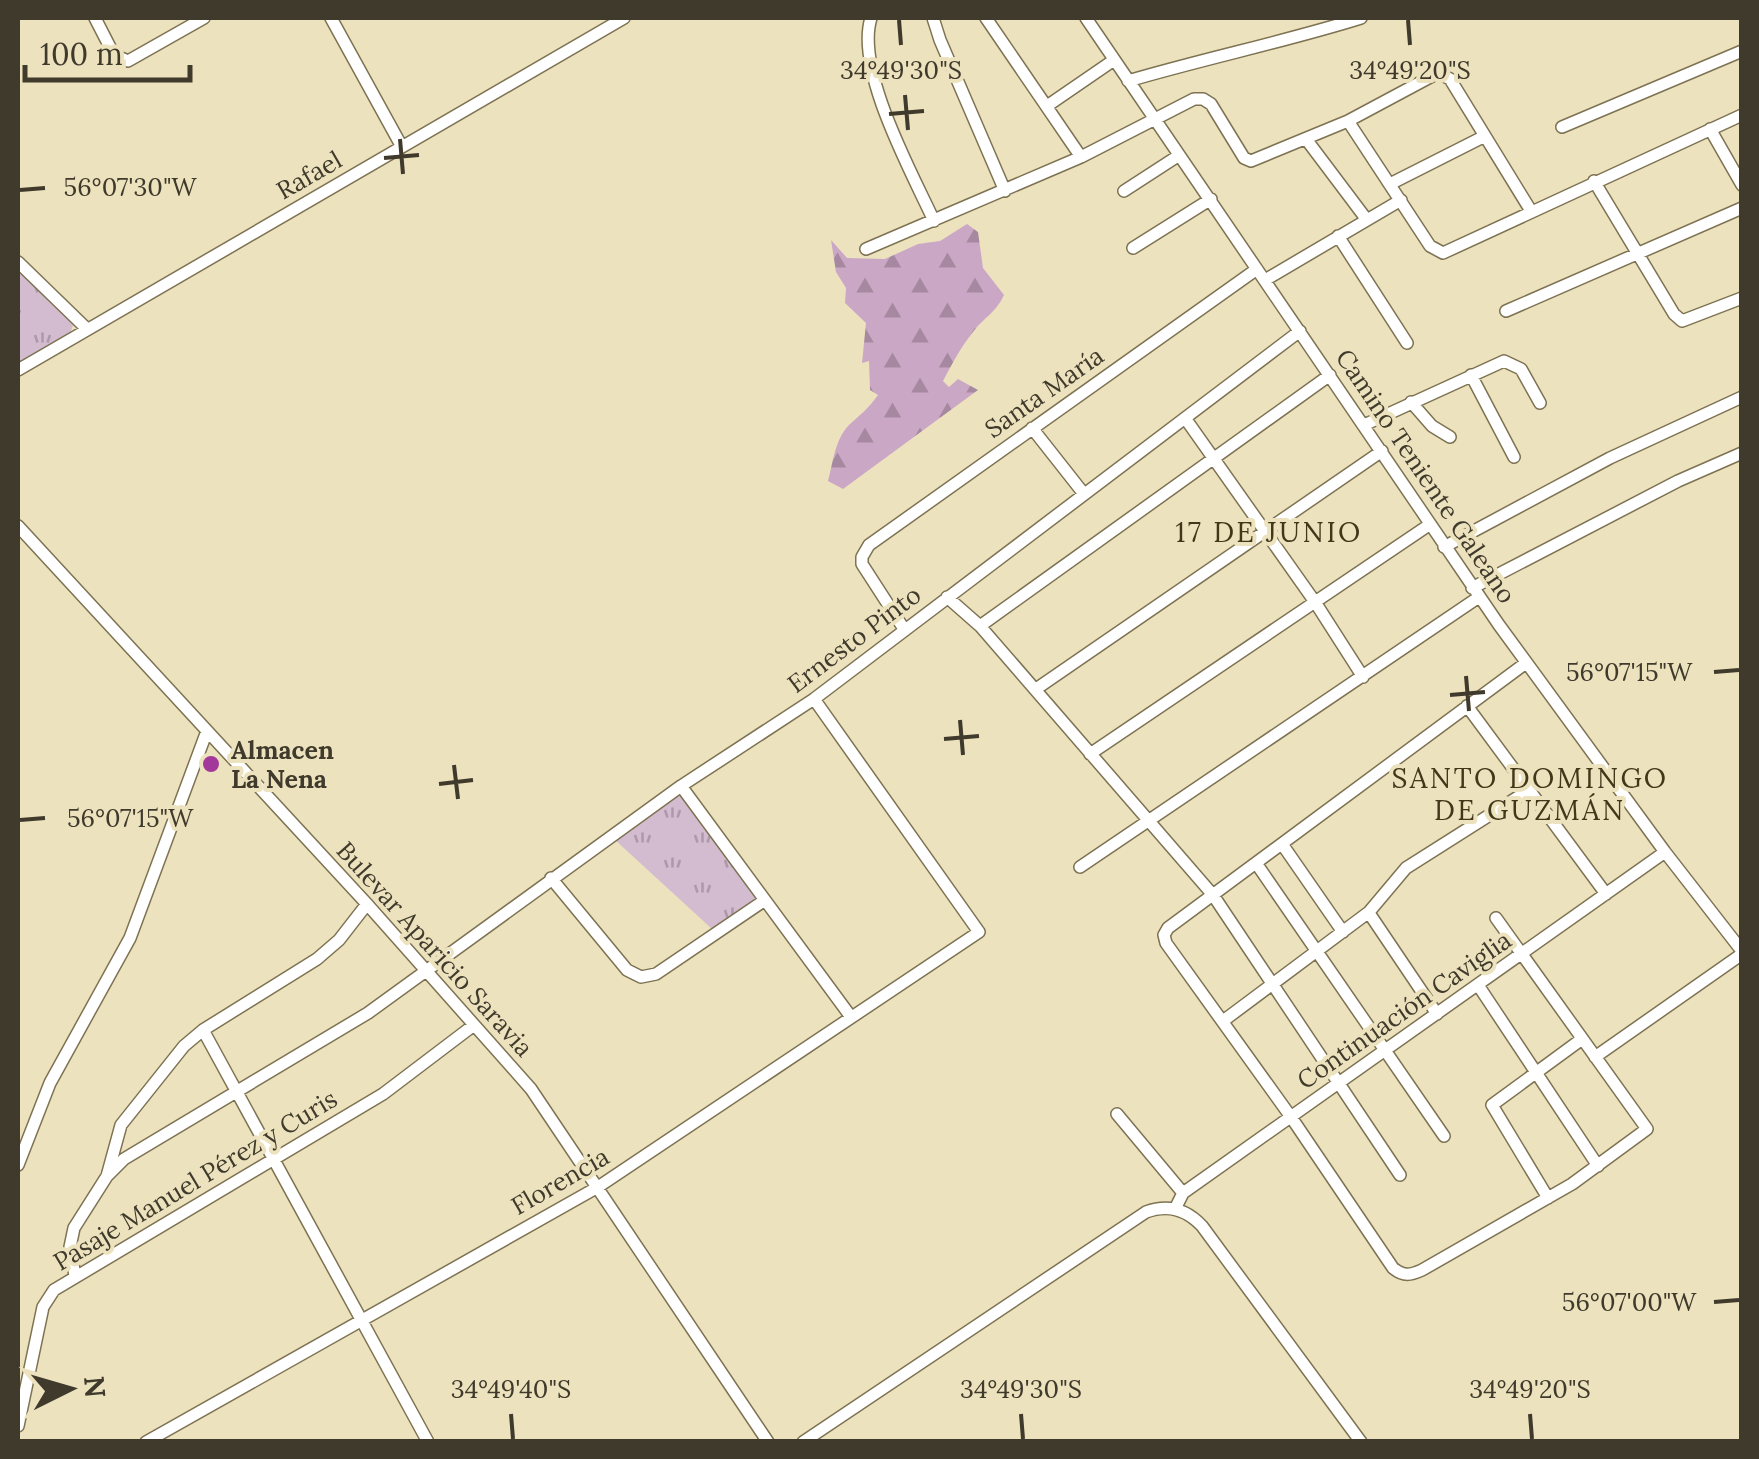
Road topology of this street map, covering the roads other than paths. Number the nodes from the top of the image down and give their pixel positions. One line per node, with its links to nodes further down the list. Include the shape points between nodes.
1 (95, 18): 2 (street, via 114,55 128,62)
2 (204, 18)
3 (332, 18): 21 (street)
4 (624, 18): 21 (street, Rafael)
5 (870, 18): 33 (street, via 872,72)
6 (934, 18): 28 (street)
7 (986, 18): 13 (street)
8 (1086, 18): 11 (street, Camino Teniente Galeano)
9 (1361, 18): 12 (street)
10 (1742, 51): 17 (street)
11 (1114, 60): 12 (street, Camino Teniente Galeano); 13 (street)
12 (1128, 82): 15 (street, Camino Teniente Galeano)
13 (1047, 106): 23 (street)
14 (1742, 115): 18 (street)
15 (1153, 118): 20 (street, via 1204,99 1251,161); 22 (street, Camino Teniente Galeano); 23 (street)
16 (1348, 121): 19 (street, via 1442,74); 20 (street); 25 (street)
17 (1562, 127)
18 (1710, 128): 24 (street); 26 (street)
19 (1485, 136): 25 (street); 32 (street)
20 (1306, 140): 34 (street)
21 (402, 147): 43 (street, Rafael)
22 (1178, 156): 27 (street); 29 (street, Camino Teniente Galeano)
23 (1081, 158): 28 (street)
24 (1594, 181): 32 (street); 38 (street)
25 (1390, 184): 30 (street)
26 (1742, 185)
27 (1124, 190)
28 (1005, 191): 33 (street)
29 (1211, 199): 36 (street); 40 (street, Camino Teniente Galeano)
30 (1401, 200): 32 (street, via 1438,252); 34 (street, Santa María)
31 (1742, 208): 38 (street)
32 (1531, 211)
33 (934, 220): 37 (street)
34 (1367, 220): 35 (street, Santa María)
35 (1338, 236): 40 (street, Santa María); 45 (street)
36 (1133, 248)
37 (866, 249)
38 (1638, 253): 41 (street, via 1682,320); 42 (street)
39 (18, 262): 43 (street)
40 (1261, 274): 44 (street, Camino Teniente Galeano); 54 (street, Santa María)
41 (1742, 298)
42 (1506, 311)
43 (87, 329): 46 (street, Rafael)
44 (1300, 331): 47 (street, Camino Teniente Galeano); 52 (street, Ernesto Pinto)
45 (1407, 343)
46 (18, 370)
47 (1330, 375): 53 (street, Camino Teniente Galeano); 59 (street)
48 (1471, 375): 50 (street); 51 (street, via 1510,362 1522,368); 58 (street)
49 (1742, 397): 64 (street)
50 (1411, 402): 53 (street); 55 (street)
51 (1540, 403)
52 (1184, 418): 59 (street); 60 (street, Ernesto Pinto)
53 (1364, 425): 56 (street, Camino Teniente Galeano)
54 (1032, 428): 60 (street); 69 (street, Santa María, via 869,545 862,556 865,570)
55 (1450, 437)
56 (1382, 451): 61 (street, Camino Teniente Galeano); 63 (street)
57 (1742, 453): 65 (street)
58 (1514, 457)
59 (1214, 460): 63 (street); 68 (street)
60 (1084, 494): 66 (street, Ernesto Pinto)
61 (1429, 525): 64 (street, Camino Teniente Galeano); 67 (street)
62 (18, 526): 75 (street, Bulevar Aparicio Saravia)
63 (1266, 532): 67 (street); 72 (street)
64 (1444, 547): 65 (street, Camino Teniente Galeano)
65 (1476, 592): 70 (street, Camino Teniente Galeano); 71 (street)
66 (947, 597): 68 (street); 69 (street, Ernesto Pinto)
67 (1315, 602): 71 (street); 76 (street)
68 (980, 626): 72 (street)
69 (904, 629): 73 (street, Ernesto Pinto)
70 (1526, 663): 74 (street); 81 (street, Camino Teniente Galeano)
71 (1362, 677): 79 (street)
72 (1036, 689): 76 (street)
73 (814, 700): 77 (street, Ernesto Pinto); 99 (street, Florencia, via 979,932)
74 (1466, 706): 78 (street); 80 (street)
75 (207, 731): 88 (street, Bulevar Aparicio Saravia); 113 (street, via 130,938 50,1083)
76 (1090, 754): 79 (street)
77 (681, 786): 84 (street, Ernesto Pinto); 87 (street)
78 (1528, 790): 85 (street); 89 (street, via 1406,868)
79 (1148, 821): 83 (street); 86 (street)
80 (1282, 844): 82 (street); 91 (street)
81 (1664, 852): 85 (street, Continuación Caviglia); 93 (street, Camino Teniente Galeano)
82 (1256, 863): 86 (street); 92 (street)
83 (1080, 867)
84 (551, 878): 87 (street, via 627,970 641,977 656,974); 95 (street, Ernesto Pinto)
85 (1606, 894): 94 (street, Continuación Caviglia)
86 (1213, 895): 96 (street); 100 (street, via 1164,934)
87 (765, 900): 99 (street)
88 (367, 904): 95 (street, Bulevar Aparicio Saravia); 102 (street, via 317,958)
89 (1368, 913): 91 (street); 98 (street)
90 (1496, 918): 94 (street)
91 (1343, 932): 92 (street)
92 (1317, 951): 96 (street); 104 (street)
93 (1742, 952): 105 (street)
94 (1520, 954): 97 (street, Continuación Caviglia); 103 (street)
95 (426, 970): 101 (street, Bulevar Aparicio Saravia); 108 (street, Ernesto Pinto)
96 (1273, 985): 100 (street); 107 (street)
97 (1478, 985): 98 (street, Continuación Caviglia); 106 (street)
98 (1437, 1014): 104 (street, Continuación Caviglia)
99 (851, 1017): 117 (street, Florencia)
100 (1223, 1021): 110 (street)
101 (474, 1025): 112 (street, Pasaje Manuel Pérez y Curis, via 383,1094); 117 (street, Bulevar Aparicio Saravia, via 531,1089)
102 (204, 1030): 108 (street); 115 (street, via 120,1125)
103 (1582, 1039): 105 (street); 106 (street)
104 (1385, 1050): 107 (street, Continuación Caviglia); 111 (street)
105 (1595, 1058): 114 (street, via 1647,1130)
106 (1536, 1074): 114 (street); 119 (street, via 1492,1105)
107 (1338, 1084): 110 (street, Continuación Caviglia); 116 (street)
108 (238, 1092): 112 (street); 115 (street, Ernesto Pinto, via 124,1159)
109 (1117, 1114): 118 (street)
110 (1291, 1117): 118 (street, Continuación Caviglia); 119 (street, via 1393,1268 1405,1275)
111 (1444, 1136)
112 (274, 1160): 121 (street, Pasaje Manuel Pérez y Curis); 122 (street)
113 (18, 1166)
114 (1598, 1166): 119 (street)
115 (107, 1176): 121 (street, via 74,1228)
116 (1400, 1176)
117 (598, 1187): 122 (street, Florencia); 126 (street, Bulevar Aparicio Saravia)
118 (1184, 1193): 120 (street, Continuación Caviglia)
119 (1548, 1198)
120 (1176, 1209): 127 (street, via 1146,1212); 128 (street, via 1202,1226)
121 (74, 1276): 123 (street, Pasaje Manuel Pérez y Curis, via 43,1306)
122 (362, 1319): 124 (street, Florencia); 125 (street)
123 (18, 1426)
124 (146, 1442)
125 (428, 1442)
126 (768, 1442)
127 (803, 1442)
128 (1361, 1442)

